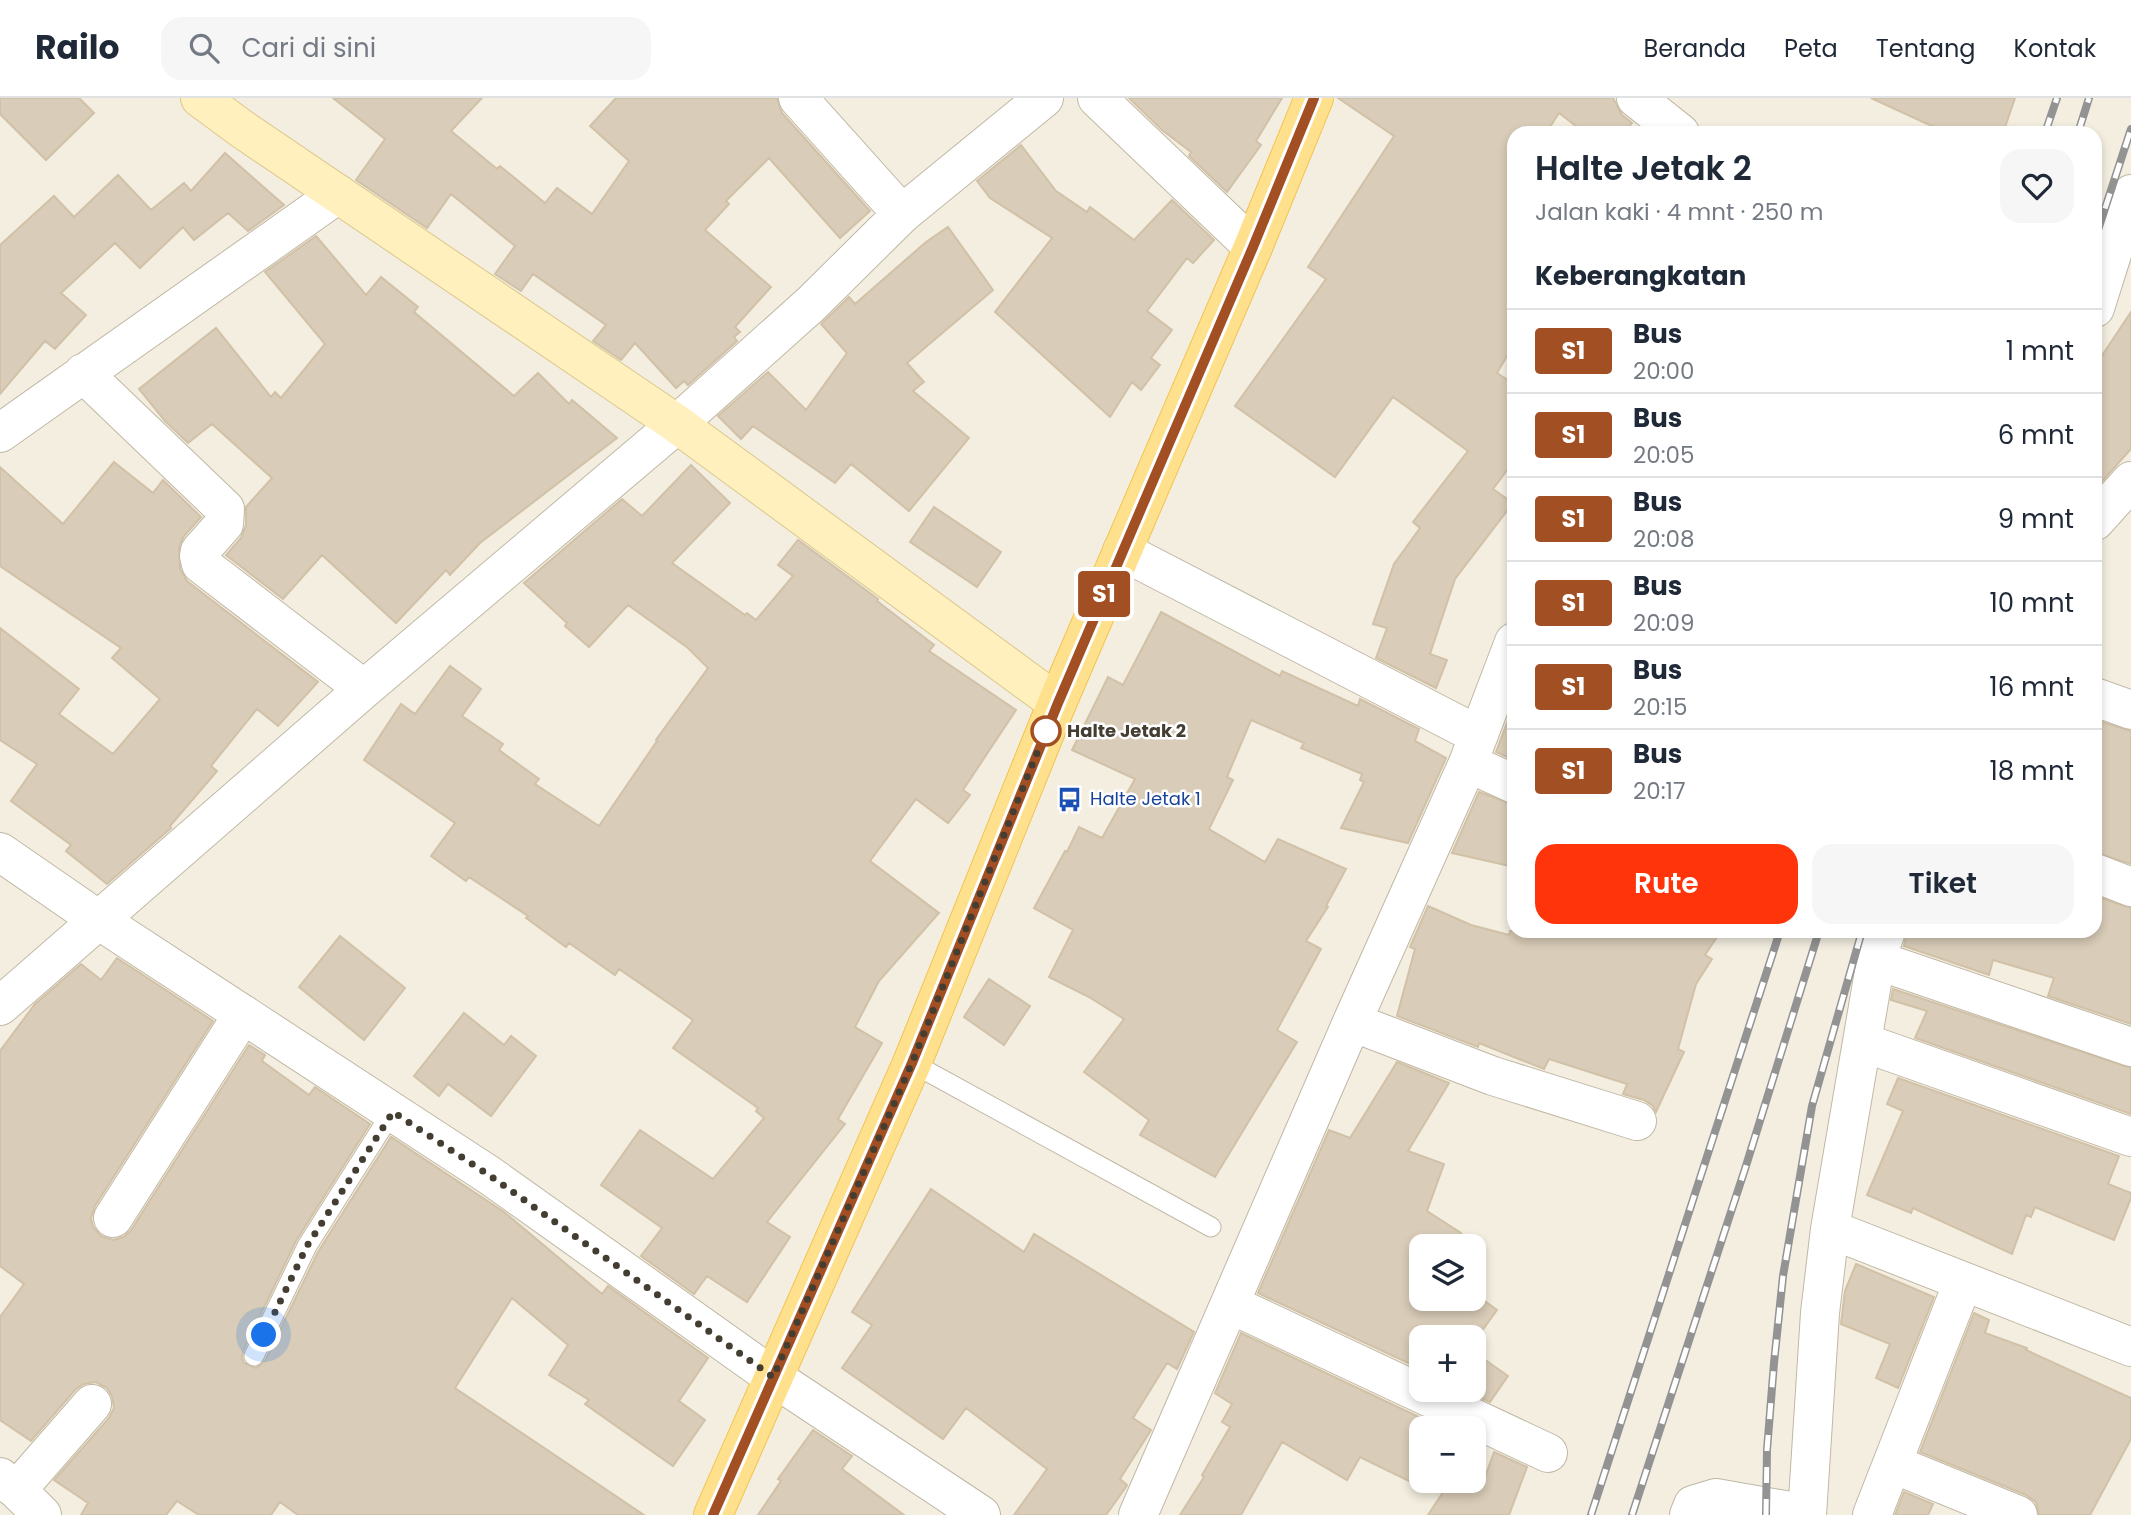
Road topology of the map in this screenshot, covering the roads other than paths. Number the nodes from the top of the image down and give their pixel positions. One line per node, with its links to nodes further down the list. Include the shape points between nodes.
1 (200, 98): 8 (main road)
2 (798, 98): 10 (street)
3 (1044, 98): 10 (street)
4 (1097, 98): 11 (street)
5 (1314, 98): 11 (main road)
6 (1636, 98): 7 (street)
7 (1671, 126)
8 (338, 194): 13 (street); 15 (main road)
9 (2131, 194): 12 (street)
10 (902, 214): 15 (street, via 811,304)
11 (1253, 247): 18 (main road)
12 (2102, 285)
13 (83, 373): 14 (street); 20 (street, via 225,509 224,524 200,551 201,564)
14 (7, 417)
15 (677, 424): 20 (street); 22 (main road)
16 (2131, 481): 17 (street)
17 (2102, 513)
18 (1122, 551): 22 (main road); 24 (street)
19 (1507, 668): 24 (street)
20 (364, 689): 29 (street)
21 (2102, 700): 23 (street)
22 (1058, 703): 36 (main road)
23 (2131, 710)
24 (1473, 749): 25 (street); 33 (street)
25 (1507, 778)
26 (0, 852): 29 (street)
27 (2102, 876): 28 (street)
28 (2131, 887)
29 (100, 921): 31 (street); 32 (street)
30 (1881, 945): 34 (street); 35 (street)
31 (0, 1006)
32 (243, 1014): 37 (street); 40 (street)
33 (1352, 1022): 38 (street, via 1493,1076); 44 (street)
34 (1862, 1042): 39 (street); 42 (street)
35 (2131, 1047)
36 (912, 1063): 41 (lane); 47 (main road)
37 (393, 1112): 46 (lane, via 307,1246); 47 (street)
38 (1637, 1121)
39 (2131, 1137)
40 (113, 1218)
41 (1211, 1227)
42 (1829, 1229): 43 (street); 56 (street)
43 (1963, 1282): 45 (street); 50 (street)
44 (1230, 1304): 49 (street); 54 (street)
45 (2131, 1347)
46 (254, 1356)
47 (773, 1377): 52 (main road); 53 (street)
48 (92, 1404): 51 (street)
49 (1548, 1453)
50 (1893, 1464): 57 (street); 58 (street)
51 (20, 1494)
52 (713, 1515)
53 (981, 1515)
54 (1138, 1515)
55 (1689, 1515): 56 (street, via 1693,1505 1717,1498)
56 (1807, 1515)
57 (1872, 1515)
58 (2018, 1515)

